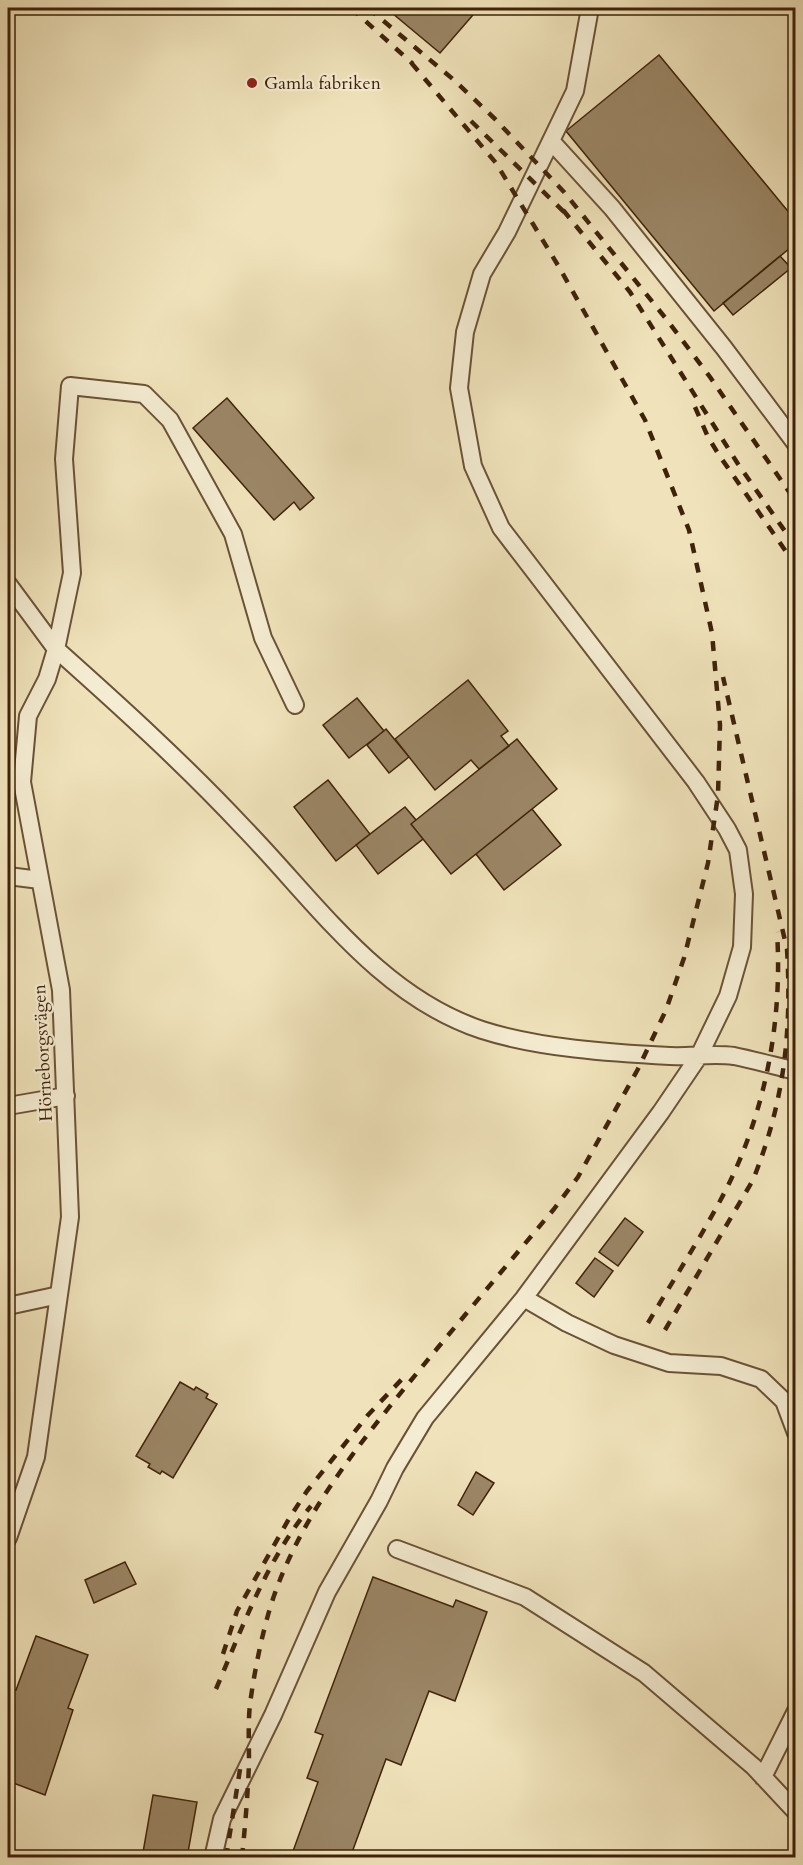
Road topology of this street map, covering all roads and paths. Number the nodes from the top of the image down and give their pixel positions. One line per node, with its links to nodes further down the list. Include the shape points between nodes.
1 (590, 8): 2 (street, via 575,91)
2 (551, 141): 3 (street, via 612,208); 9 (street, via 482,274 465,332 459,388 473,466 501,528 696,782 738,850 744,894 742,947 728,996)
3 (795, 444)
4 (8, 585): 5 (street)
5 (56, 649): 6 (street, Hörneborgsvägen, via 72,573 64,459 70,386 144,394 171,420 233,534 263,638); 8 (street, Hörneborgsvägen, via 47,679 28,716 22,782); 9 (street, via 244,827 375,966 420,1002 481,1030 534,1043)
6 (295, 705)
7 (8, 876): 8 (street)
8 (40, 880): 11 (street, Hörneborgsvägen, via 61,990)
9 (699, 1056): 10 (street, via 732,1056); 14 (street)
10 (795, 1071)
11 (66, 1096): 12 (street); 13 (street, Hörneborgsvägen, via 70,1217)
12 (8, 1106)
13 (59, 1295): 15 (street); 17 (street, Hörneborgsvägen, via 36,1456)
14 (524, 1298): 16 (street, via 614,1345 669,1363 721,1366 761,1379 784,1401); 22 (street, via 425,1418 395,1468 327,1592 222,1819)
15 (8, 1306)
16 (795, 1433)
17 (8, 1538)
18 (397, 1549): 20 (street, via 534,1603 644,1673)
19 (795, 1711): 20 (street)
20 (763, 1777): 21 (street)
21 (795, 1812)
22 (213, 1857)

